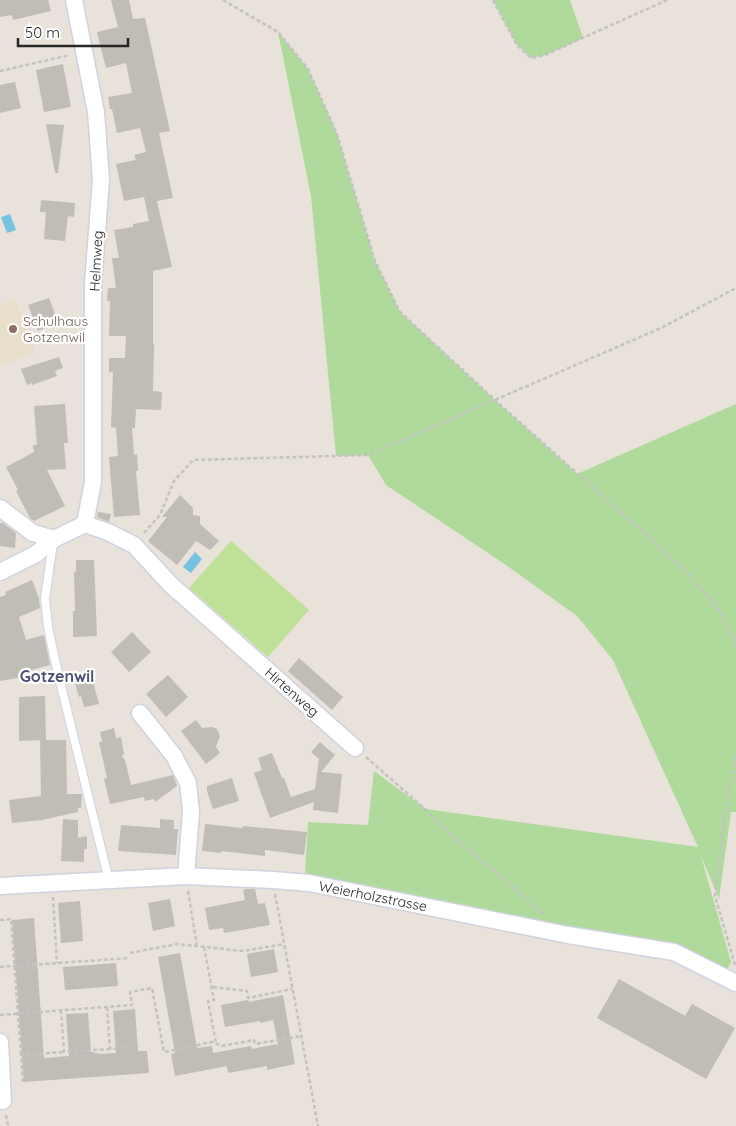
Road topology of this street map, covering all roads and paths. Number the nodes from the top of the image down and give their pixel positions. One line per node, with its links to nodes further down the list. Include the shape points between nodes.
1 (74, 0): 5 (street, Helmweg)
2 (223, 0): 8 (path, via 278,32 308,69 337,134 375,261 400,312)
3 (493, 0): 4 (path, via 517,45 531,58 545,55)
4 (667, 0)
5 (84, 52): 6 (path); 10 (street, Helmweg, via 96,112 101,180 93,283 93,482)
6 (0, 71)
7 (736, 288): 8 (path, via 661,328)
8 (495, 400): 12 (path, via 368,455 193,460 174,481 160,515); 14 (path, via 683,568 721,612)
9 (0, 508): 11 (street, via 33,533)
10 (85, 524): 11 (street); 12 (street, Hirtenweg)
11 (54, 539): 13 (street, via 36,554); 20 (lane, via 45,598 48,627)
12 (134, 545): 16 (street, Hirtenweg, via 171,586)
13 (0, 572)
14 (736, 647)
15 (140, 713): 18 (street, via 174,756 188,783 191,812)
16 (355, 748): 23 (path)
17 (736, 754): 33 (path, via 715,896)
18 (186, 876): 19 (street, Weierholzstrasse); 20 (street, Weierholzstrasse); 26 (path)
19 (273, 880): 25 (path); 34 (street, Weierholzstrasse, via 309,883 568,935 674,952)
20 (109, 881): 21 (street, Weierholzstrasse)
21 (52, 884): 22 (street, Weierholzstrasse); 30 (path)
22 (0, 886)
23 (546, 916)
24 (0, 920): 31 (path, via 11,919)
25 (284, 944): 27 (path, via 243,951); 36 (path)
26 (197, 946): 27 (path); 28 (path, via 177,944)
27 (204, 947): 35 (path)
28 (130, 953)
29 (130, 958): 30 (path)
30 (57, 963): 31 (path)
31 (14, 966): 32 (path); 39 (path)
32 (0, 967)
33 (736, 969)
34 (736, 983)
35 (212, 987): 36 (path, via 247,991 248,998); 43 (path, via 214,1000 208,1001)
36 (292, 989): 41 (path)
37 (107, 1007): 38 (path); 43 (path, via 132,1005 130,992 152,988 164,1052); 45 (path)
38 (61, 1010): 39 (path); 46 (path)
39 (18, 1014): 40 (path); 47 (path)
40 (0, 1015)
41 (301, 1036): 43 (path, via 255,1044 254,1040 222,1046); 50 (path)
42 (0, 1042): 49 (street)
43 (216, 1043)
44 (130, 1047): 45 (path)
45 (110, 1049): 46 (path)
46 (64, 1052): 47 (path)
47 (21, 1056): 48 (path)
48 (23, 1082)
49 (4, 1101)
50 (318, 1126)

